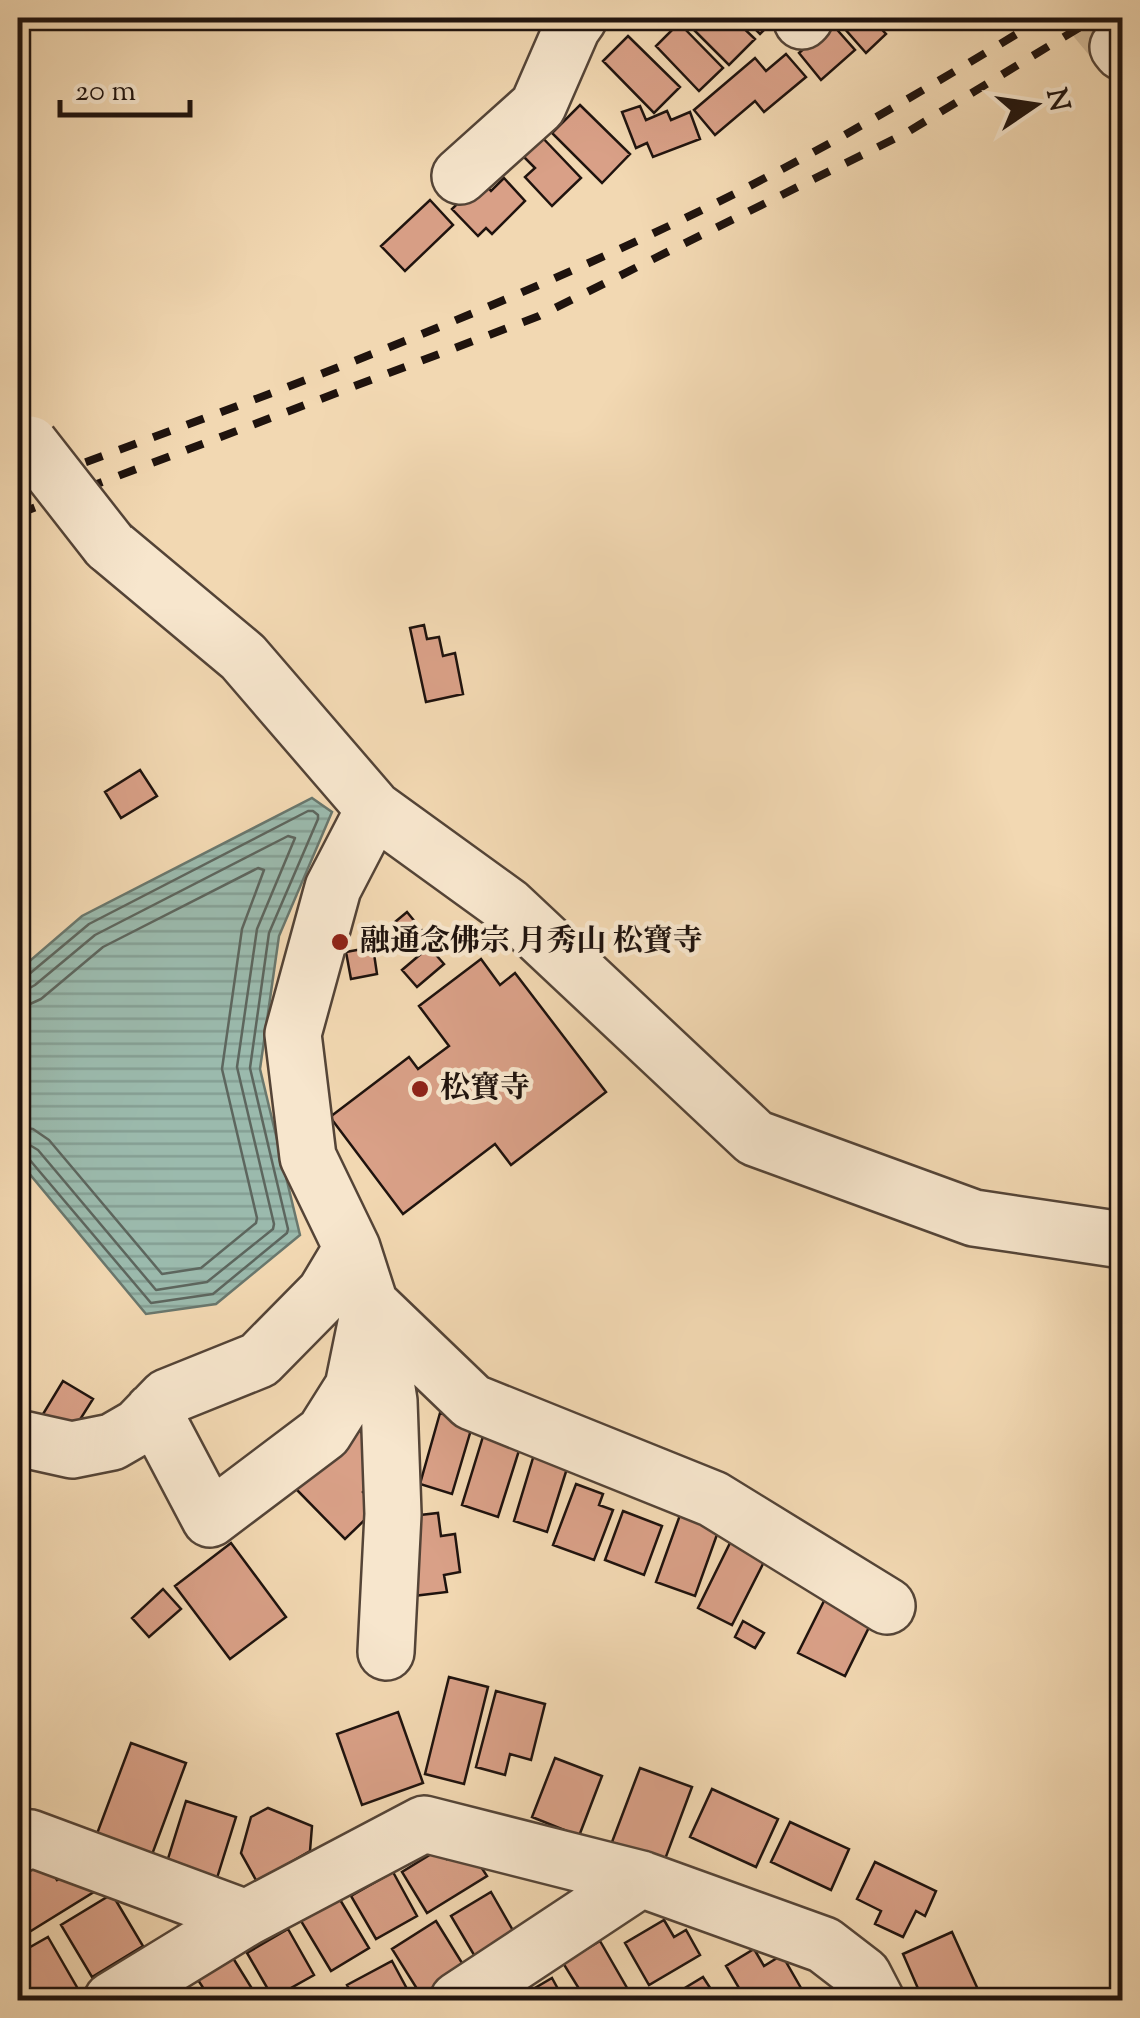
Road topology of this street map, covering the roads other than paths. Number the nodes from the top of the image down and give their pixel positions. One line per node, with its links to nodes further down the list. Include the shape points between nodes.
1 (579, 18): 2 (street, via 538,106)
2 (460, 176)
3 (24, 438): 4 (street, bridge, via 109,545 243,657)
4 (374, 810): 5 (street, via 508,906 755,1138 974,1218); 6 (street, via 333,888 293,1034 308,1157)
5 (1122, 1240)
6 (352, 1248): 7 (street); 8 (street, via 325,1293 259,1360 167,1397)
7 (372, 1306): 8 (street, via 353,1387 324,1433 210,1519); 10 (street, via 472,1402 713,1499); 11 (street, via 390,1401)
8 (153, 1412): 9 (street, via 112,1442 72,1450)
9 (18, 1438)
10 (888, 1606)
11 (386, 1652)
12 (18, 1845): 14 (street, via 30,1838)
13 (641, 1878): 14 (street, via 424,1824); 15 (street, via 824,1945); 17 (street)
14 (246, 1918): 16 (street)
15 (855, 1992)
16 (112, 2000)
17 (458, 2000)

